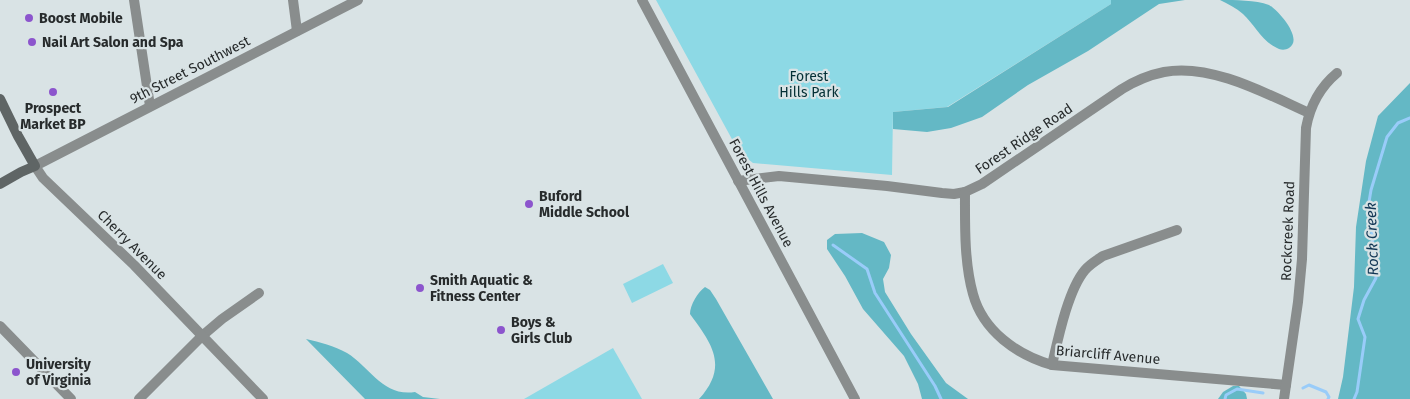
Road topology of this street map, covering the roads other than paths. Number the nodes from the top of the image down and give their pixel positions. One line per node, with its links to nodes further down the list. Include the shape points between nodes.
1 (134, 0): 8 (street)
2 (293, 0): 5 (street)
3 (358, 0): 5 (street, 9th Street Southwest)
4 (642, 0): 11 (street, Forest Hills Avenue)
5 (297, 31): 8 (street, 9th Street Southwest)
6 (1337, 73): 9 (street, Rockcreek Road, via 1321,89)
7 (0, 99): 10 (main road, Cherry Avenue)
8 (150, 106): 10 (street, 9th Street Southwest)
9 (1309, 113): 13 (street, Forest Ridge Road, via 1211,73 1165,72 1122,89 982,184); 19 (street, Rockcreek Road, via 1302,259)
10 (35, 166): 12 (main road); 17 (street, Cherry Avenue, via 43,178)
11 (738, 181): 13 (street, Forest Ridge Road, via 780,176 942,193); 23 (street, Forest Hills Avenue)
12 (0, 184)
13 (965, 192): 18 (street, Briarcliff Avenue, via 968,266 972,294 982,314 1011,347)
14 (1177, 230): 18 (street, via 1103,256 1085,270 1068,304)
15 (259, 294): 17 (street)
16 (0, 326): 20 (street)
17 (202, 336): 21 (street); 22 (street, Cherry Avenue)
18 (1052, 365): 19 (street, Briarcliff Avenue)
19 (1286, 385): 24 (street, Rockcreek Road)
20 (64, 397)
21 (139, 399)
22 (263, 399)
23 (855, 399)
24 (1284, 399)

